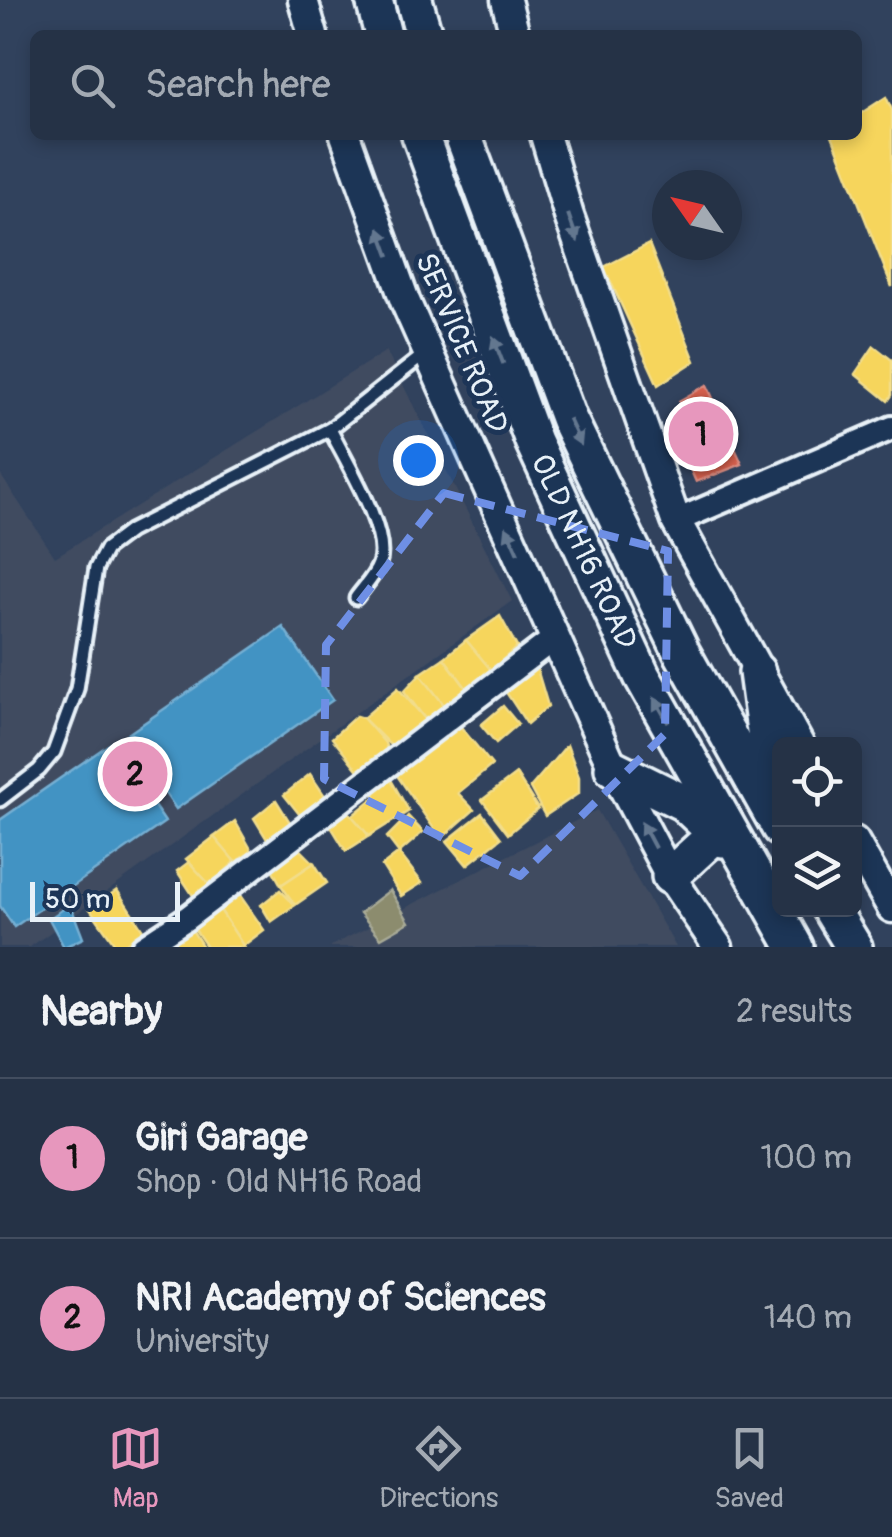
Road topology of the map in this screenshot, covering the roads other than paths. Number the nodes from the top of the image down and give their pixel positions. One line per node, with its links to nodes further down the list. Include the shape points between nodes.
1 (303, 0): 5 (street)
2 (374, 0): 6 (main road)
3 (414, 0): 7 (main road)
4 (506, 0): 8 (street)
5 (312, 30)
6 (382, 30)
7 (423, 30)
8 (514, 30)
9 (347, 140): 13 (street, SERVICE ROAD, one-way to 9)
10 (422, 140): 27 (main road, OLD NH16 ROAD, one-way to 10, via 642,676 532,440)
11 (465, 140): 24 (main road, OLD NH16 ROAD, one-way to 24, via 568,418 682,653)
12 (546, 140): 16 (street, one-way to 16)
13 (428, 351): 15 (lane); 18 (street, SERVICE ROAD, one-way to 13)
14 (892, 428): 16 (street)
15 (330, 429): 17 (lane, via 379,533 378,568); 23 (lane, via 106,549 96,568 66,724 39,770)
16 (676, 521): 19 (street)
17 (356, 598)
18 (556, 637): 21 (street, SERVICE ROAD); 31 (street)
19 (757, 672): 20 (street); 22 (main road)
20 (795, 737)
21 (613, 768): 25 (main road, via 684,803); 28 (street, SERVICE ROAD, one-way to 21)
22 (772, 775)
23 (0, 800)
24 (772, 806)
25 (716, 834): 27 (main road); 28 (main road)
26 (862, 855): 29 (street)
27 (748, 864): 33 (main road, OLD NH16 ROAD)
28 (670, 876): 32 (street, SERVICE ROAD)
29 (892, 908)
30 (835, 917): 34 (main road)
31 (144, 947)
32 (718, 947)
33 (795, 947)
34 (854, 947)

